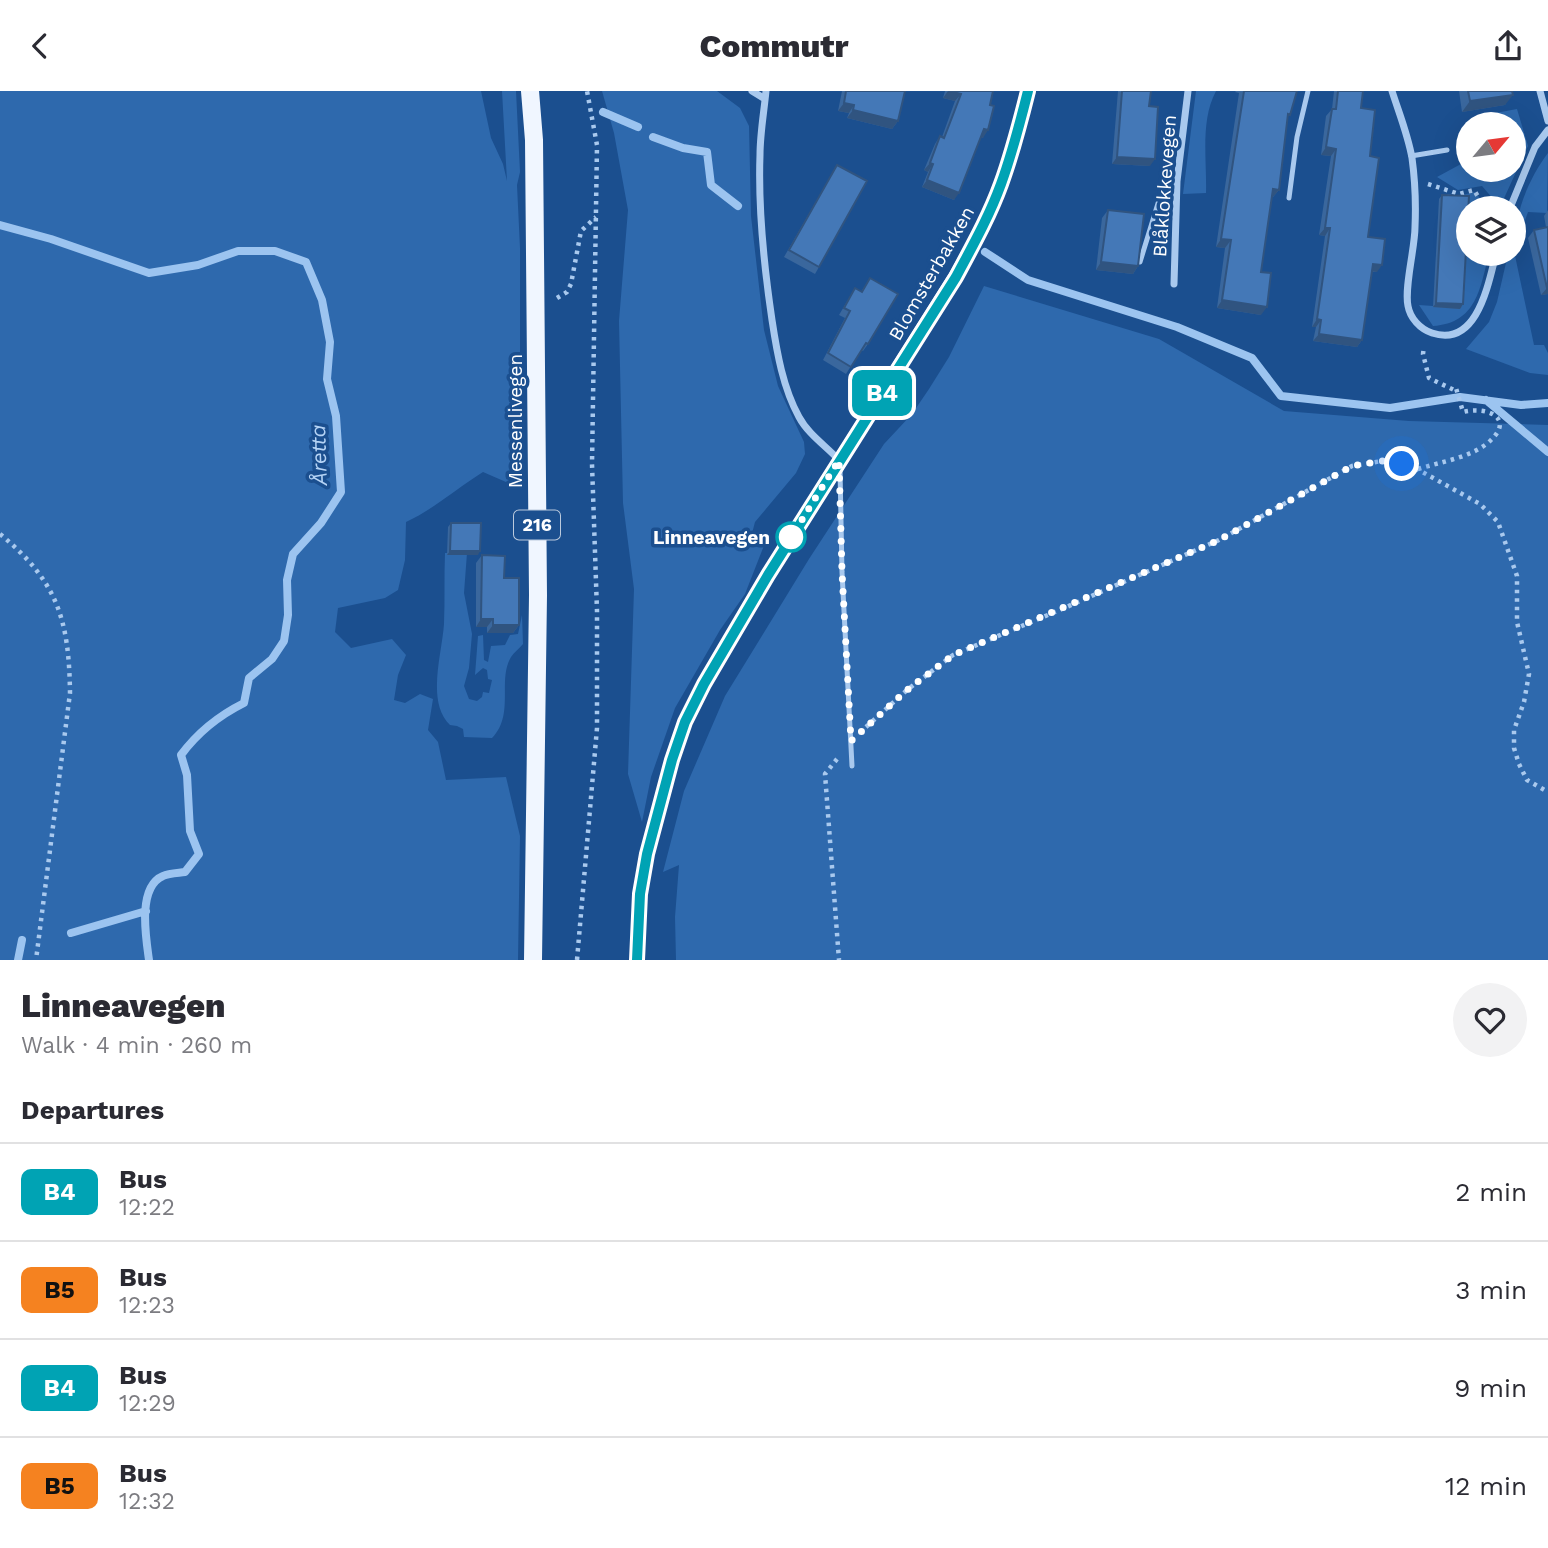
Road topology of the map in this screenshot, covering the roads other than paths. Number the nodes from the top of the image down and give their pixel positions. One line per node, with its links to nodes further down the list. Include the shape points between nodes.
1 (530, 91): 21 (main road, Messenlivegen / 216, via 538,595)
2 (752, 91): 8 (street)
3 (1028, 91): 19 (street, Blomsterbakken, via 1000,186 982,227 956,277)
4 (1188, 91): 13 (street, Blåklokkevegen)
5 (1308, 91): 15 (lane)
6 (1392, 91): 12 (street)
7 (1540, 91): 9 (street)
8 (766, 95): 19 (street, via 760,201 780,366 800,419)
9 (1548, 121)
10 (1548, 130): 14 (street, via 1535,147)
11 (1447, 150): 12 (lane)
12 (1411, 156): 17 (street, via 1416,228 1407,305 1413,320 1429,332 1447,336 1463,331 1472,320)
13 (1177, 181): 16 (lane, via 1160,197); 18 (street, Blåklokkevegen)
14 (1515, 196)
15 (1289, 198)
16 (1140, 262)
17 (1493, 266)
18 (1174, 284)
19 (839, 460): 20 (lane); 22 (street, Blomsterbakken, via 685,722 647,854)
20 (852, 766)
21 (533, 960)
22 (637, 960)

